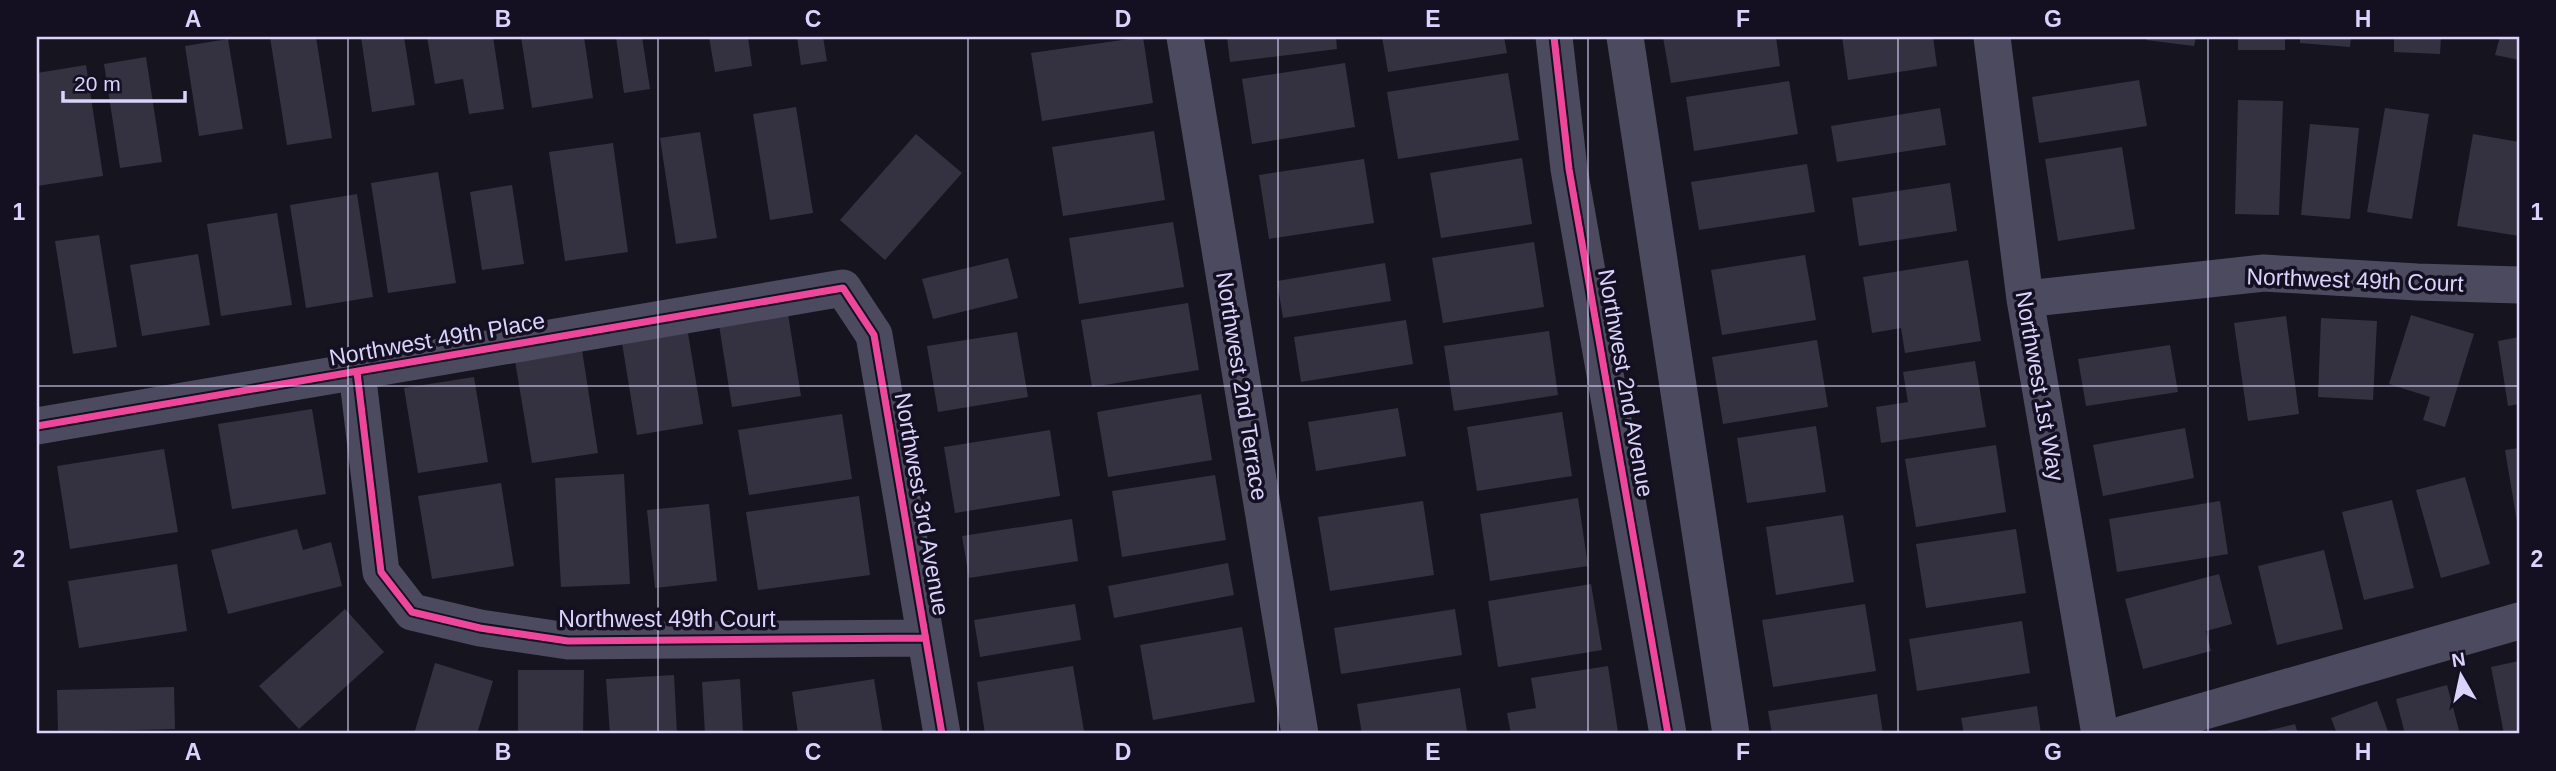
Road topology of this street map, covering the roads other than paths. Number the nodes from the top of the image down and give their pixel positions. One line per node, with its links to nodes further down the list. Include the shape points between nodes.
1 (1185, 37): 13 (street, Northwest 2nd Terrace)
2 (1554, 37): 14 (street, Northwest 2nd Avenue, via 1569,169)
3 (1625, 37): 15 (street)
4 (1992, 37): 7 (street, Northwest 1st Way)
5 (2519, 285): 7 (street, Northwest 49th Court, via 2264,272)
6 (843, 288): 8 (street, Northwest 49th Place); 11 (street, Northwest 3rd Avenue, via 874,335)
7 (2025, 299): 16 (street, Northwest 1st Way)
8 (357, 372): 9 (street, Northwest 49th Place); 11 (street, Northwest 49th Court, via 381,572 412,612 568,641)
9 (37, 426)
10 (2519, 621): 17 (street)
11 (925, 638): 12 (street, Northwest 3rd Avenue)
12 (942, 734)
13 (1300, 734)
14 (1668, 734)
15 (1731, 734)
16 (2101, 734)
17 (2124, 734)

